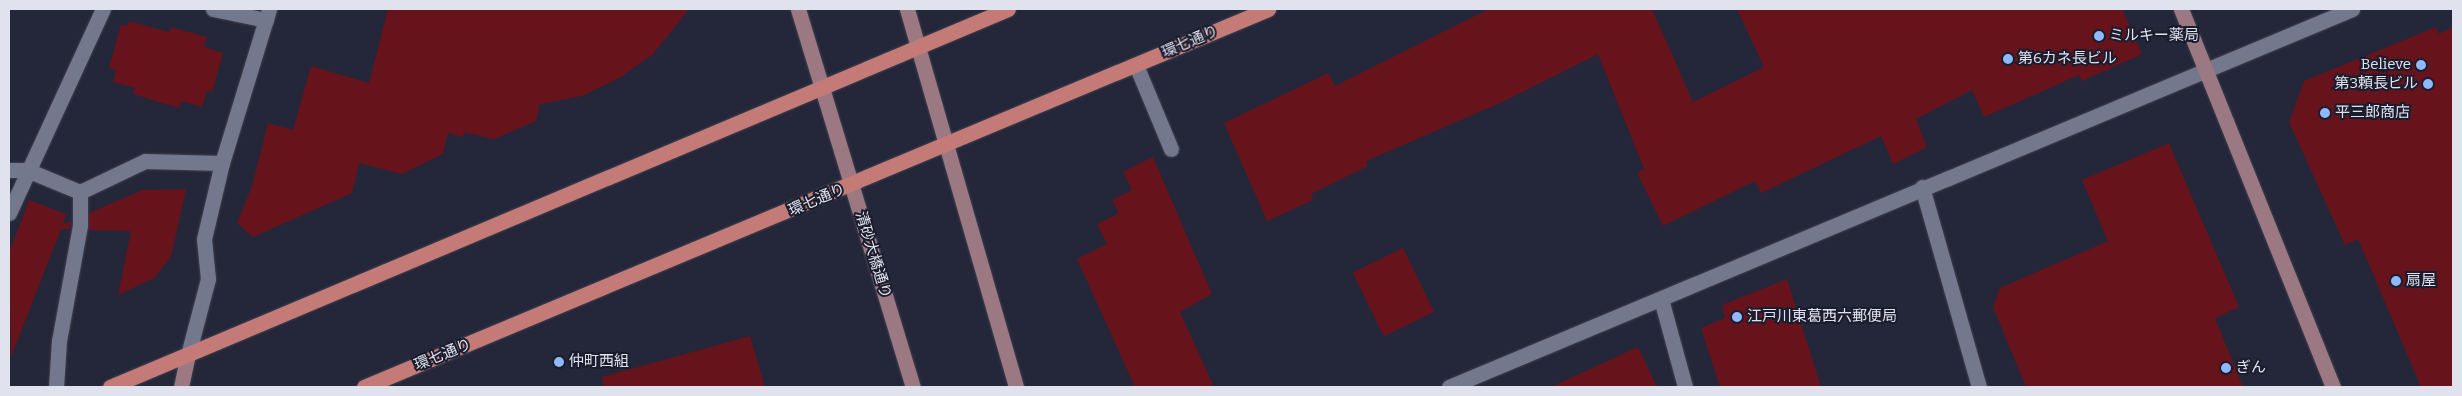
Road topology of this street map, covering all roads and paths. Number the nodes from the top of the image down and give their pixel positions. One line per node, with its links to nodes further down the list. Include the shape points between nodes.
1 (103, 9): 18 (street)
2 (212, 9): 9 (street)
3 (798, 9): 13 (main road, 清砂大橋通り)
4 (907, 9): 10 (main road)
5 (1008, 9): 10 (main road)
6 (1268, 9): 11 (main road, 環七通り)
7 (2182, 9): 12 (main road)
8 (2352, 9): 12 (street)
9 (267, 14): 16 (street)
10 (918, 47): 13 (main road); 14 (main road)
11 (1136, 65): 14 (main road, 環七通り); 15 (street)
12 (2206, 69): 20 (street); 34 (main road)
13 (821, 87): 19 (main road, 清砂大橋通り); 24 (main road)
14 (947, 144): 19 (main road, 環七通り); 30 (main road)
15 (1171, 149)
16 (222, 163): 21 (street, via 144,161); 24 (street, via 204,239 208,279)
17 (9, 170): 18 (street)
18 (26, 170): 21 (street); 22 (street)
19 (852, 185): 25 (main road, 環七通り); 29 (main road, 清砂大橋通り)
20 (1922, 187): 23 (street); 33 (street)
21 (80, 192): 26 (street, via 80,226 59,341)
22 (9, 213)
23 (1661, 299): 31 (street); 32 (street)
24 (188, 355): 27 (main road); 28 (main road)
25 (368, 386)
26 (56, 387)
27 (110, 387)
28 (181, 387)
29 (913, 387)
30 (1016, 387)
31 (1448, 387)
32 (1685, 387)
33 (1979, 387)
34 (2333, 387)

